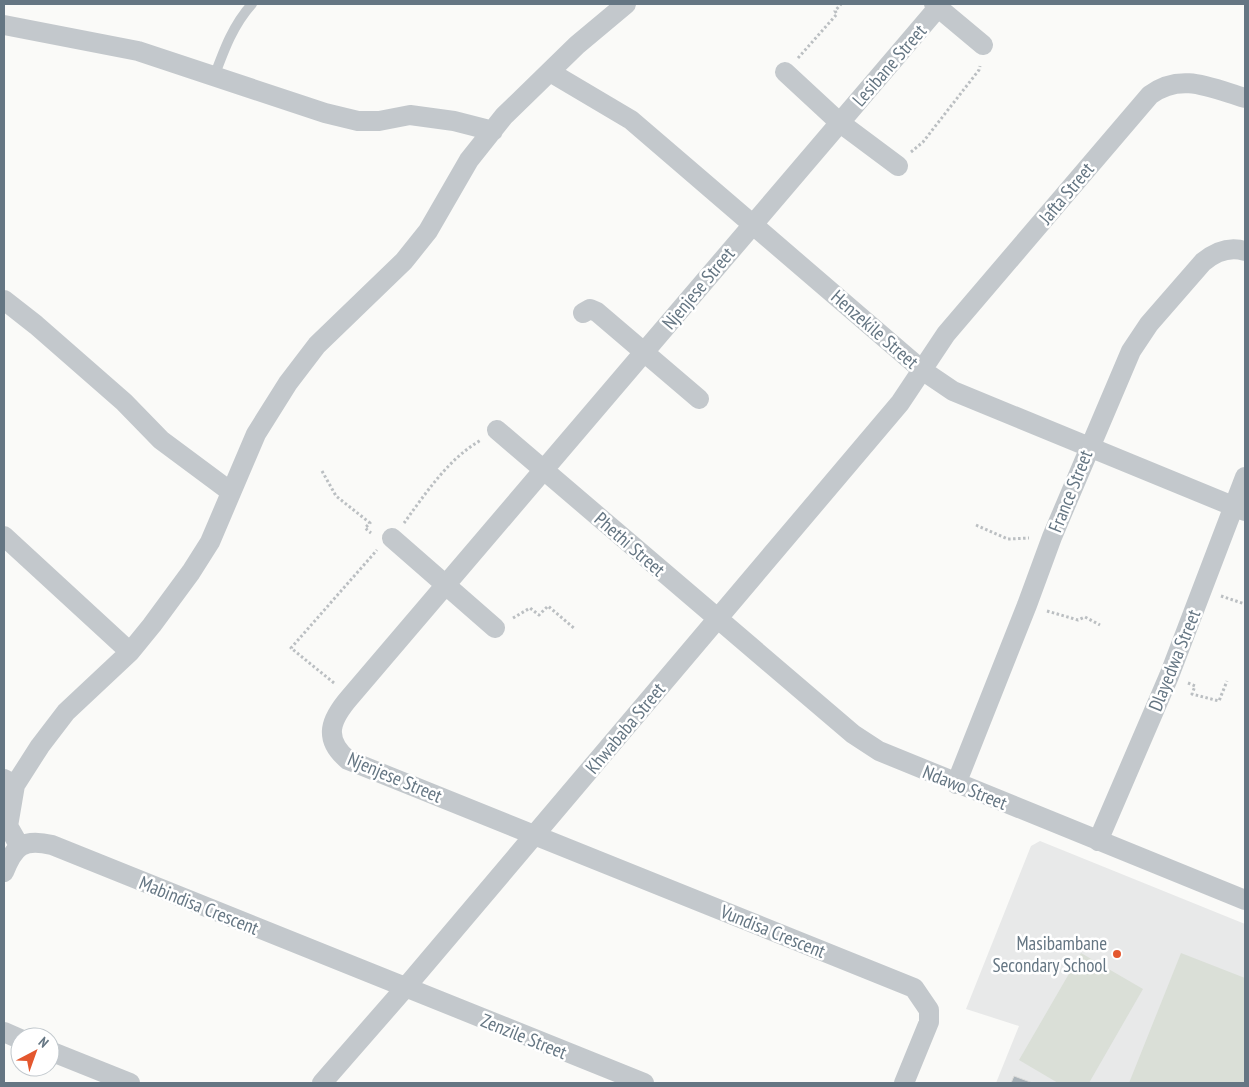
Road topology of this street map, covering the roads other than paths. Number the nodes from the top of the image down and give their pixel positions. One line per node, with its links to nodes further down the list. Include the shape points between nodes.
1 (252, 4): 8 (lane, via 228,40)
2 (626, 4): 6 (street)
3 (938, 5): 5 (street, Lesibane Street); 10 (street, Lesibane Street)
4 (4, 25): 8 (street, via 138,51)
5 (983, 45)
6 (550, 72): 11 (street); 13 (street, Henzekile Street, via 631,120)
7 (785, 72): 10 (street, Lesibane Street)
8 (214, 77): 11 (street, via 325,114 358,121 410,115 454,121)
9 (1245, 98): 18 (street, Jafta Street, via 1180,82 1169,84 1150,95 946,334)
10 (839, 122): 12 (street, Lesibane Street); 13 (street, Lesibane Street)
11 (492, 131): 24 (street, via 469,160 428,231 404,261 318,345 288,383 256,434)
12 (898, 166)
13 (752, 224): 17 (street, Njenjese Street); 18 (street, Henzekile Street)
14 (1245, 251): 21 (street, France Street, via 1231,249 1211,255 1149,324 1127,359)
15 (4, 300): 24 (street, via 110,390 161,440)
16 (583, 313): 17 (street, via 590,309 597,312)
17 (643, 352): 19 (street); 22 (street, Njenjese Street)
18 (922, 370): 21 (street, Henzekile Street, via 953,391); 29 (street, Khwababa Street, via 900,403)
19 (699, 399)
20 (497, 430): 22 (street)
21 (1089, 447): 25 (street, Henzekile Street); 33 (street, France Street)
22 (543, 469): 28 (street, Njenjese Street); 29 (street, Phethi Street)
23 (1245, 477): 25 (street, Dlayedwa Street)
24 (231, 492): 31 (street, via 210,542)
25 (1240, 509): 35 (street, Dlayedwa Street)
26 (4, 536): 31 (street)
27 (388, 541): 28 (street)
28 (445, 585): 30 (street); 34 (street, Njenjese Street, via 334,718 332,736 335,746 348,760)
29 (718, 619): 33 (street, Ndawo Street, via 853,734 879,751); 34 (street, Khwababa Street)
30 (495, 628)
31 (130, 652): 32 (street, via 66,712)
32 (9, 782): 36 (street, via 8,826)
33 (956, 784): 35 (street, Ndawo Street)
34 (534, 835): 39 (street, Khwababa Street); 44 (street, Vundisa Crescent, via 914,988 928,1010 928,1022)
35 (1098, 841): 38 (street, Ndawo Street)
36 (20, 847): 37 (street, via 11,854); 39 (street, Mabindisa Crescent, via 30,843 52,845)
37 (4, 872)
38 (1245, 900)
39 (405, 988): 42 (street, Khwababa Street); 43 (street, Zenzile Street)
40 (60, 1055): 41 (street)
41 (130, 1083)
42 (322, 1083)
43 (644, 1083)
44 (904, 1083)

